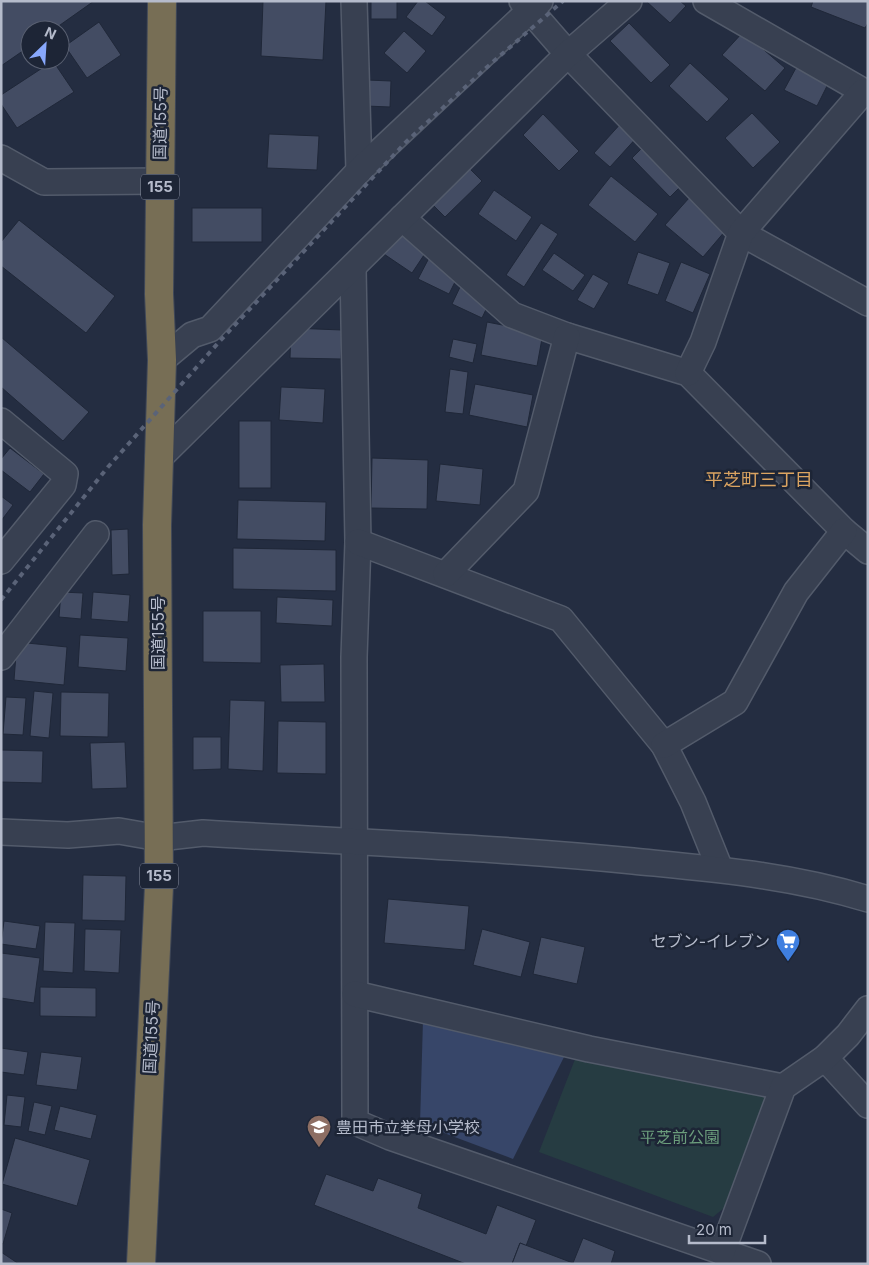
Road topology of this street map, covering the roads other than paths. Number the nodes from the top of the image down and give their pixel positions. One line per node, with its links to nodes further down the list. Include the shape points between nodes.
1 (162, 1): 10 (highway, 国道155号 / 155)
2 (354, 1): 9 (street)
3 (629, 1): 6 (street)
4 (706, 1): 7 (street)
5 (530, 5): 6 (street); 9 (street)
6 (568, 54): 11 (street); 12 (street)
7 (866, 93): 12 (street)
8 (2, 162): 10 (street, via 44,182)
9 (359, 172): 16 (street, via 210,329 192,335)
10 (160, 181): 16 (highway, 国道155号 / 155)
11 (402, 218): 13 (street); 15 (street, via 512,314)
12 (741, 232): 14 (street); 17 (street, via 703,342)
13 (353, 268): 19 (street); 22 (street)
14 (868, 303)
15 (567, 336): 17 (street); 25 (street, via 526,491)
16 (162, 360): 19 (highway, 国道155号 / 155)
17 (688, 373): 20 (street)
18 (1, 421): 24 (street, via 65,474 62,484)
19 (158, 459): 29 (highway, 国道155号 / 155)
20 (844, 531): 23 (street); 27 (street, via 796,592 735,702)
21 (96, 534): 26 (street)
22 (358, 542): 25 (street); 30 (street)
23 (868, 551)
24 (2, 557)
25 (446, 574): 27 (street, via 561,619)
26 (1, 657)
27 (664, 745): 31 (street, via 693,802)
28 (1, 832): 29 (street, via 68,835 120,831)
29 (159, 838): 30 (street, via 203,833); 39 (highway, 国道155号 / 155, via 159,886)
30 (354, 842): 31 (street, via 515,849); 33 (street)
31 (720, 869): 32 (street, via 776,876)
32 (868, 899)
33 (355, 994): 36 (street, via 589,1049); 38 (street, via 355,1122)
34 (868, 1009): 35 (street)
35 (825, 1058): 36 (street); 37 (street)
36 (783, 1087): 38 (street)
37 (868, 1105)
38 (722, 1252): 40 (street)
39 (137, 1259)
40 (758, 1264)

